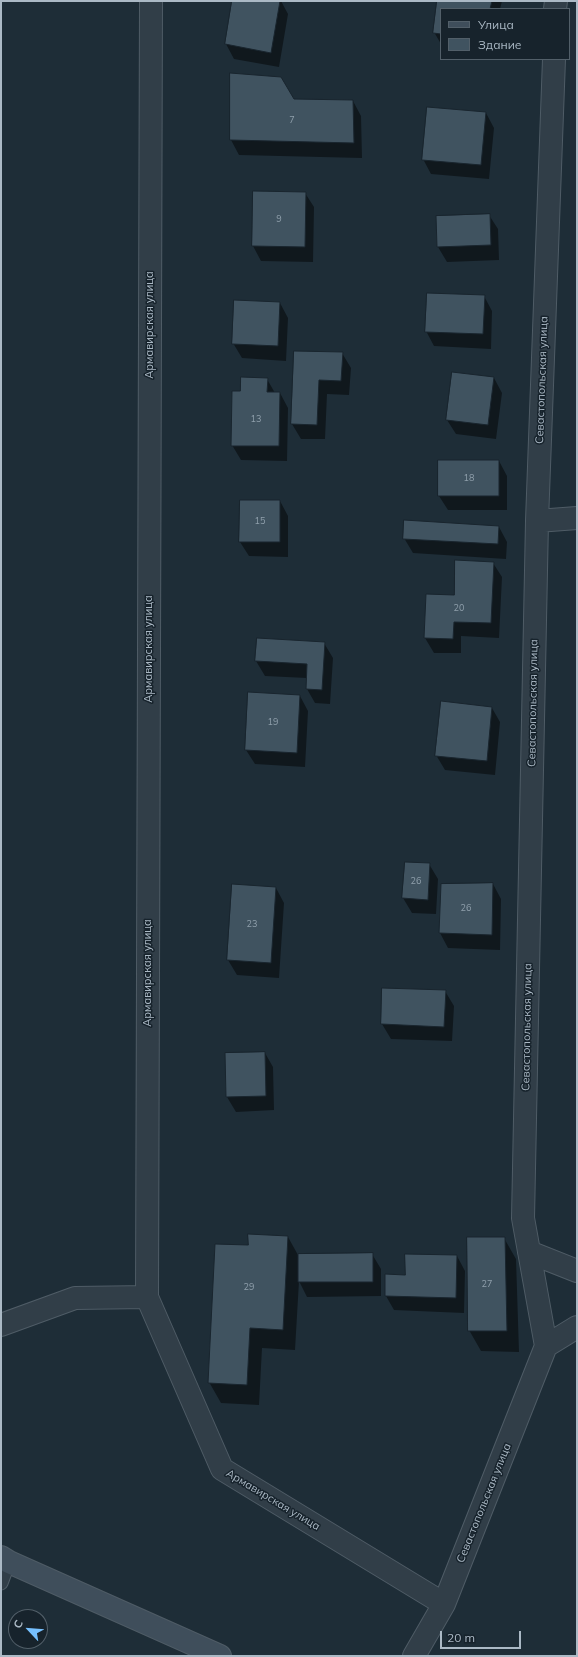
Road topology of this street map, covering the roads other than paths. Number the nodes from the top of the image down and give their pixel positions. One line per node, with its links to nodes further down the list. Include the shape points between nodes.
1 (151, 1): 7 (street, Армавирская улица)
2 (554, 60): 4 (street, Севастопольская улица)
3 (577, 518): 4 (street)
4 (537, 521): 5 (street, Севастопольская улица, via 523,1218)
5 (529, 1252): 6 (street); 10 (street, Севастопольская улица)
6 (577, 1271)
7 (147, 1297): 8 (street, via 75,1298); 13 (street, Армавирская улица, via 222,1469)
8 (1, 1325)
9 (577, 1326): 10 (street)
10 (546, 1346): 13 (street, Севастопольская улица)
11 (5, 1559): 12 (lane); 14 (main road)
12 (1, 1583)
13 (444, 1604): 15 (street, Севастопольская улица)
14 (220, 1656)
15 (414, 1656)

